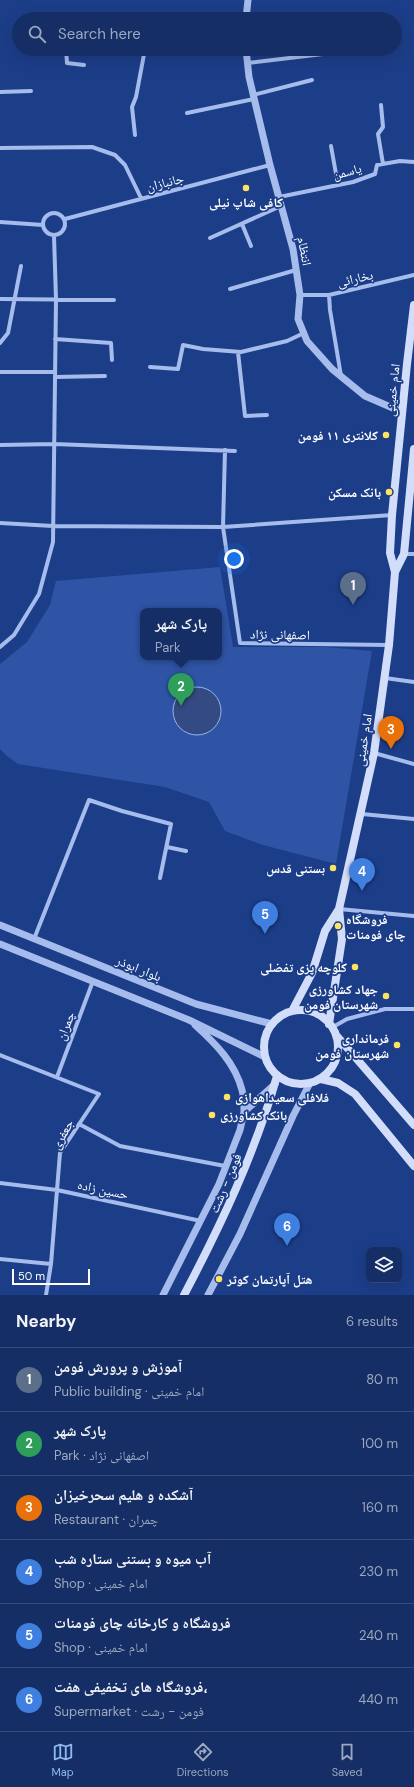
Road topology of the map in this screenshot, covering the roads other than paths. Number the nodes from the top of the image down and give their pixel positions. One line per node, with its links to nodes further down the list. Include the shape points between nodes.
1 (248, 0): 2 (street)
2 (247, 12)
3 (66, 56): 8 (street, via 67,63)
4 (144, 56): 15 (street, via 132,106)
5 (247, 56): 7 (street, انتظام)
6 (306, 56): 7 (street)
7 (248, 63): 12 (street, انتظام)
8 (84, 65)
9 (312, 80): 12 (street)
10 (0, 92): 11 (street)
11 (31, 92)
12 (254, 97): 14 (street); 20 (street, انتظام)
13 (381, 105): 19 (street, via 383,127 378,134)
14 (187, 113)
15 (135, 134)
16 (331, 146): 21 (street)
17 (0, 148): 23 (street, via 92,147 115,155 125,165)
18 (414, 162): 19 (street)
19 (383, 164): 21 (street, یاسمن, via 377,165 375,174)
20 (270, 165): 22 (street, انتظام); 23 (street, جانبازان)
21 (338, 185): 22 (street, یاسمن)
22 (279, 197): 24 (street, انتظام)
23 (141, 198): 25 (street, جانبازان)
24 (281, 206): 27 (street); 33 (street, انتظام, via 293,248)
25 (65, 219): 28 (street, via 59,214 51,213 45,217); 29 (street, via 66,227 62,233)
26 (0, 222): 28 (street)
27 (242, 224): 30 (street); 31 (street)
28 (43, 225): 29 (street, via 44,230)
29 (54, 236): 40 (street)
30 (210, 238)
31 (251, 246)
32 (20, 266): 39 (street)
33 (296, 270): 35 (street); 36 (street, انتظام)
34 (414, 275): 37 (street, بخارائی)
35 (230, 289)
36 (300, 295): 37 (street, بخارائی); 43 (street, انتظام, via 298,319)
37 (329, 295): 53 (street)
38 (0, 299): 39 (street)
39 (14, 299): 40 (street); 45 (street, via 8,333)
40 (56, 299): 41 (street); 44 (street)
41 (114, 300)
42 (414, 305): 54 (main road, امام خمینی)
43 (304, 333): 46 (street, via 287,342); 53 (street, انتظام, via 307,341)
44 (55, 339): 47 (street, via 111,343); 50 (street)
45 (0, 343)
46 (238, 352): 48 (street, via 203,350 184,345 178,369); 55 (street, via 245,416)
47 (112, 360)
48 (150, 367)
49 (0, 372): 50 (street)
50 (55, 372): 52 (street)
51 (105, 376): 52 (street)
52 (55, 377): 56 (street)
53 (342, 377): 54 (street, انتظام, via 365,396)
54 (402, 412): 62 (main road, امام خمینی)
55 (267, 415)
56 (54, 444): 57 (street); 59 (street); 64 (street)
57 (0, 445)
58 (414, 449): 61 (main road, امام خمینی)
59 (225, 450): 60 (street); 65 (street)
60 (235, 451)
61 (413, 472): 66 (main road, امام خمینی)
62 (392, 515): 65 (street); 68 (main road, امام خمینی, via 390,553)
63 (0, 523): 64 (street)
64 (53, 526): 65 (street); 70 (street, via 52,542 39,594 14,635)
65 (223, 527): 69 (street, اصفهانی نژاد, via 240,643)
66 (404, 554): 67 (street); 68 (main road, امام خمینی)
67 (414, 554)
68 (395, 572): 69 (main road, امام خمینی)
69 (389, 646): 71 (main road, امام خمینی)
70 (0, 648)
71 (385, 678): 72 (street); 73 (main road, امام خمینی)
72 (414, 682)
73 (374, 753): 74 (street); 75 (main road, امام خمینی)
74 (414, 764)
75 (362, 814): 76 (street); 80 (main road, امام خمینی)
76 (414, 819)
77 (167, 847): 78 (street); 79 (street); 83 (street, via 171,824 89,800)
78 (186, 851)
79 (160, 878)
80 (339, 909): 81 (street); 87 (main road, امام خمینی, via 325,931 312,972); 90 (main road, امام خمینی, via 342,938)
81 (414, 916)
82 (0, 925): 83 (street, بلوار ابوذر)
83 (34, 939): 89 (street, بلوار ابوذر, via 196,1004)
84 (0, 944): 85 (street)
85 (93, 981): 88 (street); 93 (street, چمران)
86 (414, 1009): 90 (street, via 385,1009 347,1019)
87 (292, 1011): 89 (main road); 90 (main road, via 315,1013 325,1019)
88 (189, 1020): 92 (street); 97 (street, via 216,1044 233,1066 243,1091)
89 (272, 1024): 92 (main road, via 266,1034)
90 (332, 1028): 94 (main road, via 338,1050 336,1061); 99 (main road)
91 (0, 1055): 93 (street, جعفری)
92 (265, 1057): 95 (main road)
93 (56, 1077): 98 (street, جعفری, via 99,1094)
94 (321, 1079): 96 (main road); 101 (main road, via 338,1083 354,1094)
95 (276, 1080): 96 (main road); 97 (street); 109 (main road, فومن - رشت, via 258,1135 216,1235)
96 (310, 1083): 110 (street, via 240,1234)
97 (244, 1112): 100 (street, via 240,1130)
98 (79, 1124): 100 (street, via 120,1146); 103 (street, جعفری, via 60,1153)
99 (414, 1125)
100 (225, 1166): 104 (street)
101 (414, 1166)
102 (0, 1183): 103 (street, حسین زاده)
103 (57, 1190): 104 (street, حسین زاده); 106 (street, جعفری)
104 (201, 1220): 108 (street)
105 (0, 1259): 106 (street)
106 (51, 1264): 107 (street, جعفری)
107 (46, 1295)
108 (163, 1295)
109 (184, 1295)
110 (208, 1295)

